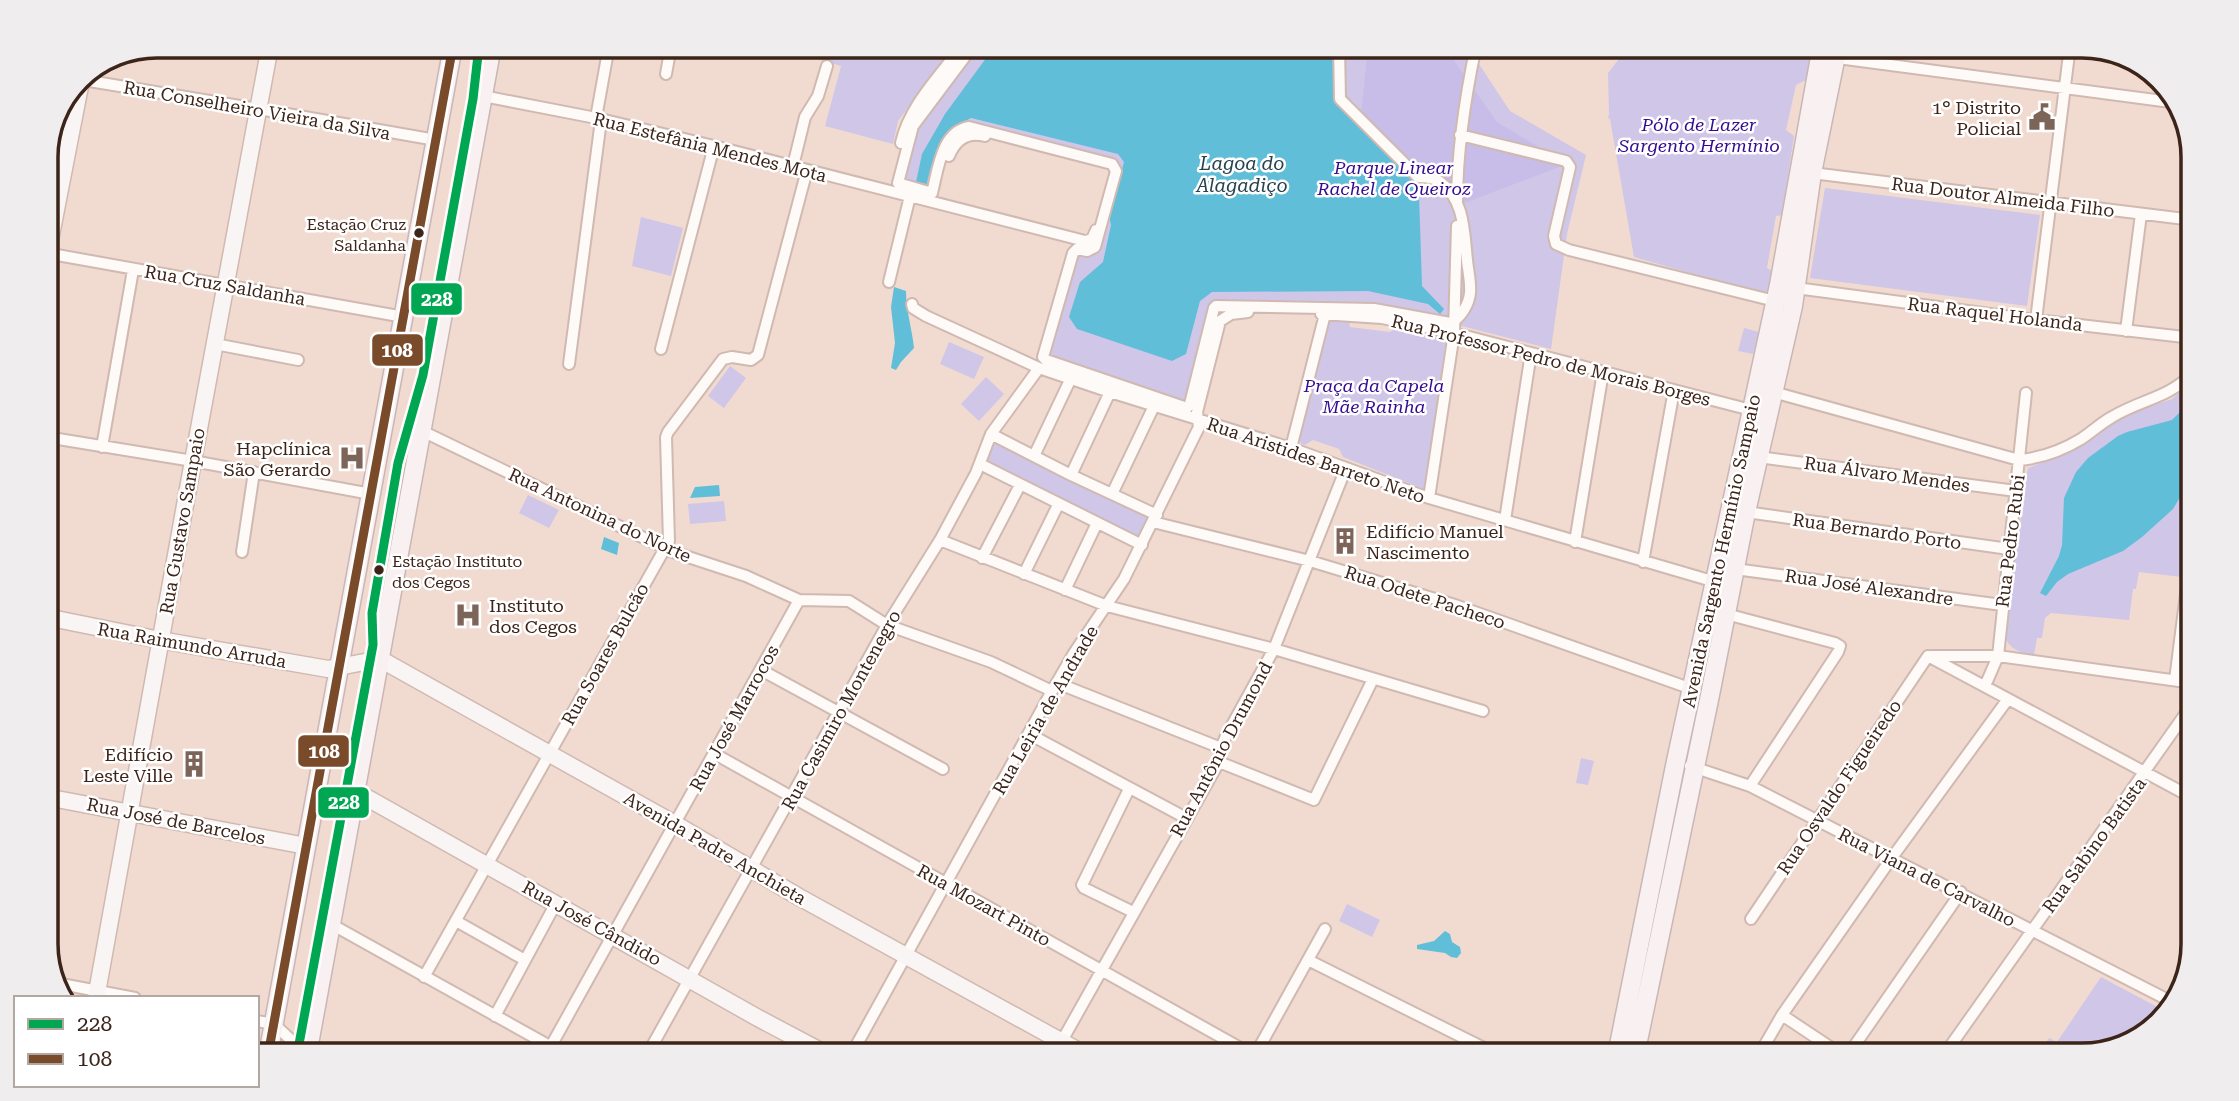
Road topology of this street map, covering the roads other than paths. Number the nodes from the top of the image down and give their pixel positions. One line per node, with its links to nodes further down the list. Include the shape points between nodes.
1 (269, 58): 21 (street, Rua Gustavo Sampaio)
2 (451, 58): 24 (main road)
3 (490, 58): 18 (main road)
4 (607, 58): 22 (street)
5 (669, 58): 15 (street)
6 (953, 58): 29 (street, via 908,121)
7 (963, 58): 49 (street, via 913,126 899,184 932,193 948,141 960,128 969,127 1112,164 1116,171 1095,247 1073,253 1044,359 1187,408 1216,306 1374,309)
8 (1339, 58): 34 (street, via 1340,99 1418,177 1439,181)
9 (1474, 58): 23 (street)
10 (1827, 58): 43 (main road, Avenida Sargento Hermínio Sampaio)
11 (1828, 58): 28 (main road, Avenida Sargento Hermínio Sampaio)
12 (1872, 58): 17 (street)
13 (2069, 58): 17 (street)
14 (827, 66): 26 (street, via 818,96 805,117)
15 (666, 74)
16 (92, 81): 21 (street, Rua Conselheiro Vieira da Silva)
17 (2065, 89): 20 (street); 33 (street)
18 (483, 96): 22 (street, Rua Estefânia Mendes Mota); 69 (main road)
19 (77, 97): 30 (street)
20 (2165, 101)
21 (259, 109): 24 (street, Rua Conselheiro Vieira da Silva); 41 (street, Rua Gustavo Sampaio)
22 (598, 119): 25 (street, Rua Estefânia Mendes Mota); 57 (street)
23 (1460, 135): 34 (street); 43 (street, via 1569,164 1556,244)
24 (436, 140): 46 (main road)
25 (714, 146): 26 (street, Rua Estefânia Mendes Mota); 54 (street)
26 (793, 166): 27 (street, Rua Estefânia Mendes Mota)
27 (807, 170): 29 (street, Rua Estefânia Mendes Mota); 95 (street, Rua Soares Bulcão, via 758,355 751,360 723,359 666,437 669,541)
28 (1812, 173): 33 (street, Rua Doutor Almeida Filho); 42 (main road, Avenida Sargento Hermínio Sampaio)
29 (890, 191): 31 (street, Rua Estefânia Mendes Mota)
30 (58, 195)
31 (910, 196): 32 (street, Rua Estefânia Mendes Mota); 40 (street)
32 (936, 203): 37 (street, Rua Estefânia Mendes Mota); 37 (street, via 953,146 970,134 1106,168 1110,177 1092,239)
33 (2052, 204): 35 (street, Rua Doutor Almeida Filho); 48 (street)
34 (1457, 205): 49 (street)
35 (2141, 214): 36 (street, Rua Doutor Almeida Filho); 50 (street)
36 (2181, 219)
37 (1070, 237): 58 (street, Rua Casimiro Montenegro)
38 (58, 258): 39 (street, Rua Cruz Saldanha)
39 (133, 270): 41 (street, Rua Cruz Saldanha); 72 (street)
40 (890, 282)
41 (225, 284): 46 (street, Rua Cruz Saldanha); 53 (street, Rua Gustavo Sampaio)
42 (1796, 288): 48 (street, Rua Raquel Holanda); 64 (main road, Avenida Sargento Hermínio Sampaio)
43 (1775, 301): 67 (main road, Avenida Sargento Hermínio Sampaio)
44 (912, 304): 58 (street, Rua Aristides Barreto Neto, via 926,316)
45 (1325, 314): 47 (street, Rua Professor Pedro de Morais Borges, via 1244,312); 51 (street, Rua Professor Pedro de Morais Borges, via 1382,318); 73 (street)
46 (404, 317): 84 (main road)
47 (1225, 317): 68 (street, Rua Leiria de Andrade, via 1219,325)
48 (2036, 320): 50 (street, Rua Raquel Holanda)
49 (1455, 321): 51 (street)
50 (2126, 331): 52 (street, Rua Raquel Holanda)
51 (1454, 333): 55 (street, Rua Professor Pedro de Morais Borges); 86 (street)
52 (2181, 337)
53 (215, 344): 56 (street); 77 (street, Rua Gustavo Sampaio)
54 (661, 349)
55 (1531, 354): 59 (street, Rua Professor Pedro de Morais Borges); 90 (street)
56 (298, 360)
57 (569, 364)
58 (1036, 367): 60 (street, Rua Aristides Barreto Neto); 70 (street, Rua Casimiro Montenegro)
59 (1603, 372): 62 (street, Rua Professor Pedro de Morais Borges); 93 (street)
60 (1071, 378): 63 (street, Rua Aristides Barreto Neto); 74 (street)
61 (2181, 384): 76 (street, via 2113,416 2070,445)
62 (1674, 390): 67 (street, Rua Professor Pedro de Morais Borges); 100 (street)
63 (1110, 392): 66 (street, Rua Aristides Barreto Neto); 81 (street)
64 (1773, 392): 75 (main road, Avenida Sargento Hermínio Sampaio); 76 (street)
65 (2026, 393): 76 (street, Rua Pedro Rubi)
66 (1154, 406): 68 (street, Rua Aristides Barreto Neto); 85 (street)
67 (1751, 410): 102 (main road, Avenida Sargento Hermínio Sampaio)
68 (1198, 420): 73 (street, Rua Aristides Barreto Neto); 89 (street, Rua Leiria de Andrade, via 1199,427)
69 (422, 431): 95 (street, Rua Antonina do Norte); 115 (main road)
70 (991, 435): 74 (street, Rua Odete Pacheco); 78 (street, Rua Casimiro Montenegro)
71 (58, 439): 72 (street)
72 (102, 447): 77 (street)
73 (1291, 448): 79 (street, Rua Aristides Barreto Neto)
74 (1034, 456): 81 (street, Rua Odete Pacheco)
75 (1758, 457): 83 (street, Rua Álvaro Mendes); 88 (main road, Avenida Sargento Hermínio Sampaio)
76 (2019, 460): 83 (street, Rua Pedro Rubi)
77 (192, 461): 80 (street); 111 (street, Rua Gustavo Sampaio)
78 (980, 464): 82 (street); 92 (street, Rua Casimiro Montenegro)
79 (1346, 468): 86 (street, Rua Aristides Barreto Neto); 99 (street, Rua Antônio Drumond)
80 (254, 472): 84 (street); 97 (street)
81 (1071, 475): 85 (street, Rua Odete Pacheco)
82 (1020, 485): 87 (street); 98 (street)
83 (2016, 491): 96 (street, Rua Pedro Rubi)
84 (371, 494): 116 (main road)
85 (1112, 494): 89 (street, Rua Odete Pacheco)
86 (1429, 498): 90 (street, Rua Aristides Barreto Neto)
87 (1058, 505): 91 (street); 101 (street)
88 (1746, 512): 96 (street, Rua Bernardo Porto); 102 (main road, Avenida Sargento Hermínio Sampaio)
89 (1155, 518): 94 (street, Rua Leiria de Andrade); 99 (street, Rua Odete Pacheco)
90 (1505, 520): 93 (street, Rua Aristides Barreto Neto)
91 (1097, 523): 94 (street); 103 (street)
92 (940, 540): 98 (street); 109 (street, Rua Casimiro Montenegro)
93 (1575, 542): 100 (street, Rua Aristides Barreto Neto)
94 (1142, 545): 106 (street, Rua Leiria de Andrade)
95 (665, 549): 104 (street, Rua Antonina do Norte, via 746,576); 130 (street, Rua Soares Bulcão)
96 (2009, 549): 105 (street, Rua Pedro Rubi)
97 (242, 552)
98 (982, 558): 101 (street)
99 (1310, 561): 112 (street, Rua Antônio Drumond); 123 (street, Rua Odete Pacheco, via 1466,609)
100 (1643, 562): 102 (street, Rua Aristides Barreto Neto)
101 (1024, 574): 103 (street)
102 (1727, 579): 105 (street, Rua José Alexandre); 107 (main road, Avenida Sargento Hermínio Sampaio); 123 (main road, Avenida Sargento Hermínio Sampaio)
103 (1065, 590): 106 (street)
104 (799, 600): 109 (street, Rua Antonina do Norte, via 849,601); 117 (street, Rua José Marrocos)
105 (2002, 605): 114 (street, Rua Pedro Rubi)
106 (1107, 606): 112 (street); 121 (street, Rua Leiria de Andrade)
107 (1726, 614): 134 (main road, Avenida Sargento Hermínio Sampaio); 137 (street, via 1839,645)
108 (58, 619): 111 (street, Rua Raimundo Arruda)
109 (887, 625): 121 (street, Rua Antonina do Norte); 126 (street, Rua Casimiro Montenegro)
110 (2181, 639): 119 (street)
111 (160, 640): 116 (street, Rua Raimundo Arruda, via 328,669); 143 (street, Rua Gustavo Sampaio)
112 (1274, 649): 118 (street); 129 (street, Rua Antônio Drumond)
113 (1928, 656): 114 (street); 122 (street); 145 (street, Rua Osvaldo Figueiredo)
114 (1998, 656): 119 (street); 122 (street, Rua Pedro Rubi)
115 (380, 659): 116 (street); 130 (street, Avenida Padre Anchieta); 139 (main road)
116 (339, 667): 147 (main road)
117 (761, 670): 126 (street); 131 (street, Rua José Marrocos)
118 (1373, 679): 125 (street); 133 (street, via 1314,800)
119 (2175, 680): 120 (street)
120 (2181, 681)
121 (1055, 687): 128 (street, Rua Leiria de Andrade); 129 (street, Rua Antonina do Norte)
122 (1985, 687): 124 (street)
123 (1692, 689): 132 (main road, Avenida Sargento Hermínio Sampaio)
124 (2008, 699): 136 (street); 148 (street)
125 (1483, 711)
126 (839, 712): 135 (street); 141 (street, Rua Casimiro Montenegro)
127 (2181, 721): 136 (street, Rua Sabino Batista)
128 (1029, 734): 138 (street); 151 (street, Rua Leiria de Andrade)
129 (1221, 748): 133 (street, Rua Antônio Drumond)
130 (549, 754): 146 (street, Avenida Padre Anchieta); 149 (street, Rua Soares Bulcão)
131 (715, 754): 141 (street, Rua Mozart Pinto); 146 (street, Rua José Marrocos)
132 (1676, 761): 134 (street, Rua Viana de Carvalho); 187 (main road, Avenida Sargento Hermínio Sampaio)
133 (1219, 762): 144 (street, Rua Antônio Drumond)
134 (1695, 768): 137 (street, Rua Viana de Carvalho); 188 (main road, Avenida Sargento Hermínio Sampaio)
135 (943, 769)
136 (2146, 773): 140 (street); 159 (street, Rua Sabino Batista)
137 (1749, 786): 145 (street, Rua Viana de Carvalho)
138 (1129, 789): 144 (street); 154 (street, via 1082,885)
139 (355, 791): 149 (street, Rua José Cândido); 157 (main road)
140 (2181, 792)
141 (792, 798): 150 (street, Rua Casimiro Montenegro); 151 (street, Rua Mozart Pinto)
142 (58, 799): 143 (street, Rua José de Barcelos)
143 (130, 812): 147 (street, Rua José de Barcelos); 168 (street, Rua Gustavo Sampaio)
144 (1186, 818): 154 (street, Rua Antônio Drumond)
145 (1819, 821): 148 (street, Rua Viana de Carvalho); 155 (street, Rua Osvaldo Figueiredo)
146 (675, 824): 150 (street, Avenida Padre Anchieta); 160 (street, Rua José Marrocos)
147 (306, 846): 173 (main road)
148 (1892, 859): 152 (street, Rua Viana de Carvalho); 171 (street)
149 (487, 864): 153 (street, Rua José Cândido); 156 (street, Rua Soares Bulcão)
150 (752, 868): 161 (street, Avenida Padre Anchieta); 166 (street, Rua Casimiro Montenegro)
151 (946, 883): 161 (street, Rua Leiria de Andrade); 164 (street, Rua Mozart Pinto)
152 (1961, 892): 159 (street, Rua Viana de Carvalho); 191 (street)
153 (556, 903): 160 (street, Rua José Cândido); 162 (street)
154 (1133, 912): 164 (street, Rua Antônio Drumond)
155 (1751, 919)
156 (456, 921): 162 (street); 165 (street, Rua Soares Bulcão)
157 (331, 924): 165 (street); 176 (main road)
158 (1325, 929): 163 (street)
159 (2032, 931): 170 (street, Rua Viana de Carvalho); 192 (street, Rua Sabino Batista)
160 (614, 936): 166 (street, Rua José Cândido); 178 (street, Rua José Marrocos)
161 (906, 955): 181 (street, Rua Leiria de Andrade); 182 (street, Avenida Padre Anchieta)
162 (525, 960): 172 (street)
163 (1308, 960): 185 (street); 186 (street)
164 (1102, 970): 183 (street, Rua Antônio Drumond); 184 (street, Rua Mozart Pinto)
165 (424, 977): 172 (street)
166 (690, 978): 179 (street, Rua Casimiro Montenegro); 180 (street, Rua José Cândido)
167 (67, 985): 168 (street)
168 (96, 994): 169 (street)
169 (116, 996)
170 (2165, 999)
171 (1782, 1015): 189 (street); 190 (street)
172 (495, 1016): 177 (street)
173 (265, 1022): 174 (main road); 175 (street)
174 (267, 1043)
175 (292, 1043)
176 (309, 1043)
177 (536, 1043)
178 (553, 1043)
179 (654, 1043)
180 (805, 1043)
181 (858, 1043)
182 (1050, 1043)
183 (1061, 1043)
184 (1233, 1043)
185 (1261, 1043)
186 (1474, 1043)
187 (1619, 1043)
188 (1638, 1043)
189 (1766, 1043)
190 (1824, 1043)
191 (1856, 1043)
192 (1953, 1043)

